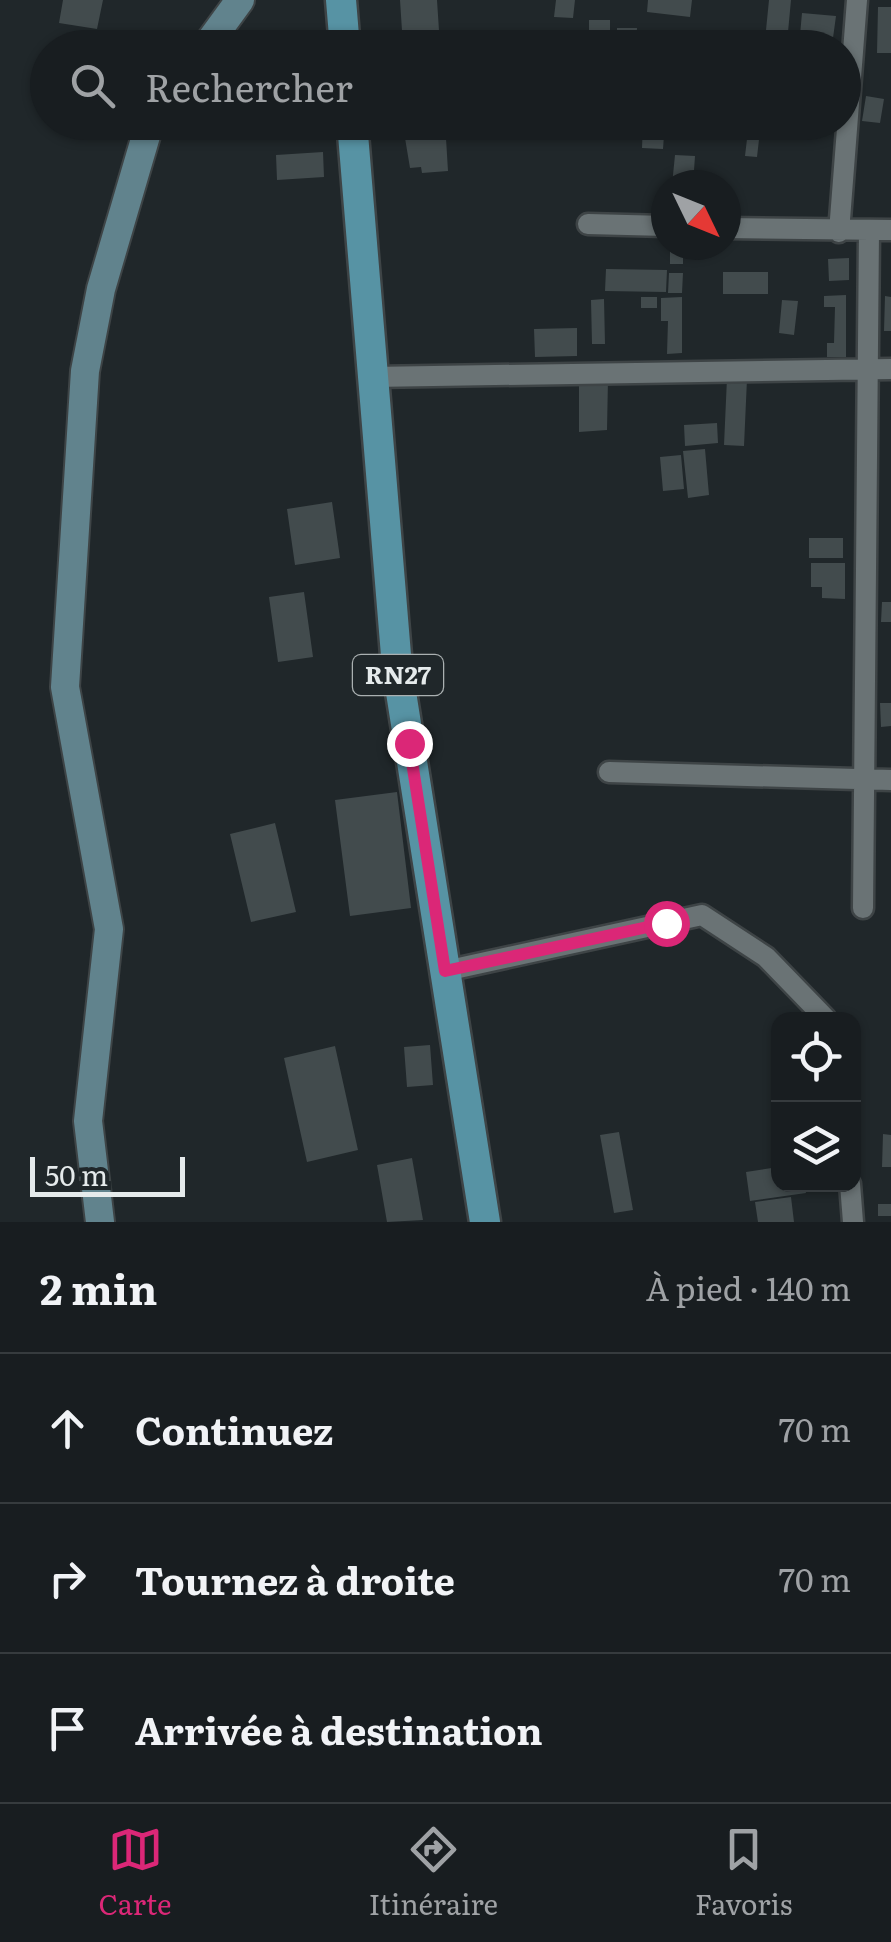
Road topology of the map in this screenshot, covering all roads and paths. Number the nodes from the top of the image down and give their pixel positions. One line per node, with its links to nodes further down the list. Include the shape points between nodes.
1 (240, 0): 5 (main road)
2 (254, 0): 6 (main road)
3 (340, 0): 7 (main road)
4 (857, 0): 8 (street)
5 (219, 30)
6 (222, 30)
7 (343, 30)
8 (854, 30)
9 (145, 140): 28 (main road, via 101,288 85,371 66,687 108,929 88,1121)
10 (353, 140): 20 (main road, RN27)
11 (844, 140): 17 (street)
12 (588, 224): 13 (street)
13 (651, 226)
14 (741, 229): 17 (street)
15 (891, 230): 16 (street)
16 (869, 231): 17 (street); 18 (street)
17 (839, 232)
18 (869, 369): 19 (street); 20 (street); 22 (street)
19 (891, 369)
20 (372, 377): 25 (main road, RN27, via 397,667)
21 (609, 772): 22 (street)
22 (865, 779): 23 (street); 24 (street)
23 (891, 780)
24 (863, 908)
25 (445, 971): 26 (street, via 702,915 766,957); 29 (main road, RN27)
26 (818, 1012)
27 (851, 1192): 30 (street)
28 (100, 1222)
29 (486, 1222)
30 (853, 1222)

